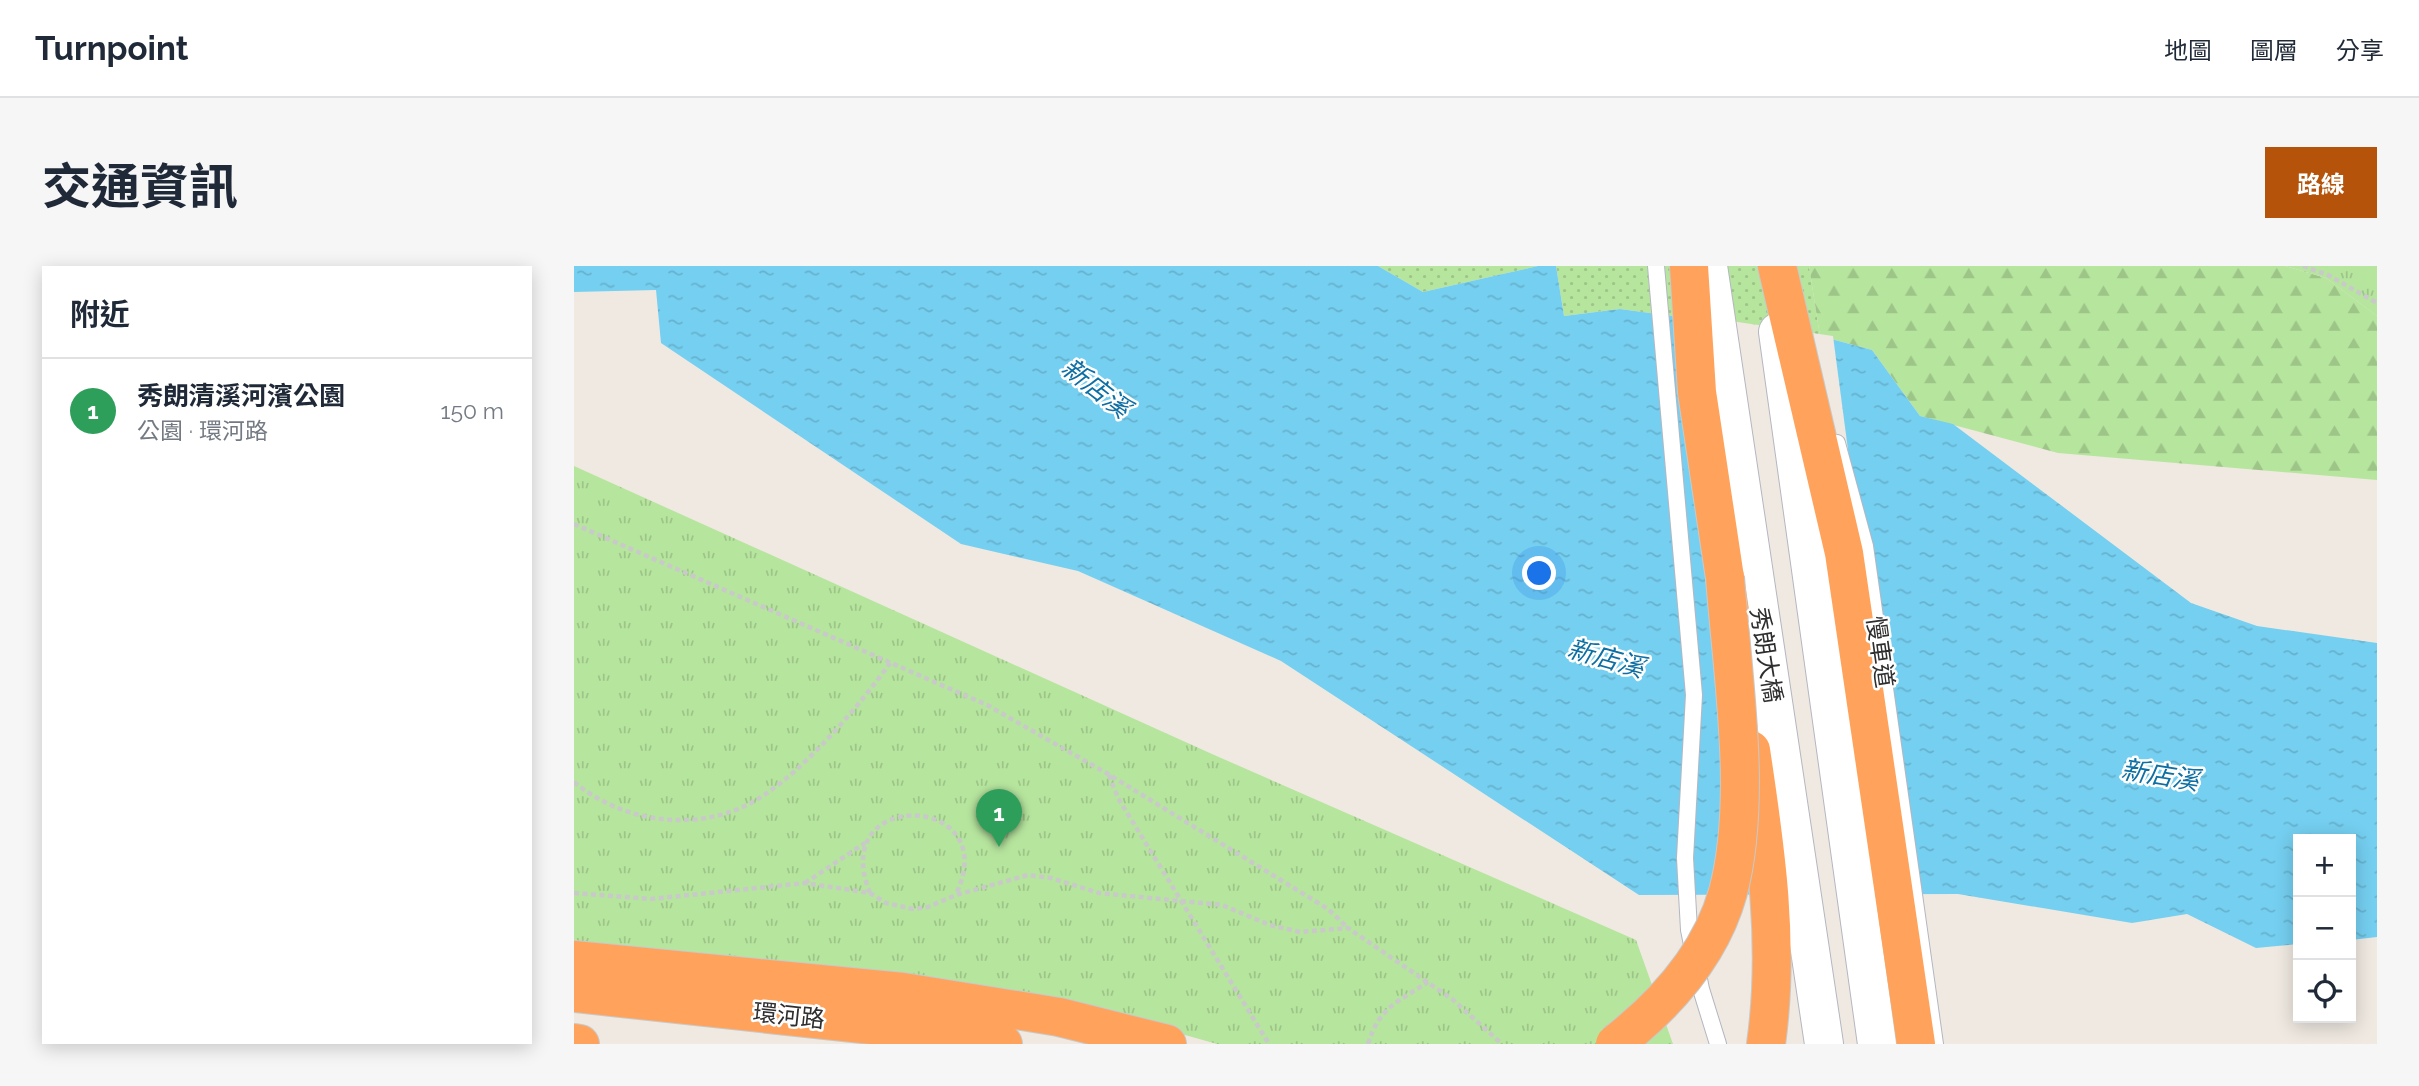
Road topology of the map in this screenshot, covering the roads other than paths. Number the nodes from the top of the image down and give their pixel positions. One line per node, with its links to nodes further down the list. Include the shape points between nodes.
1 (1656, 266): 15 (lane, via 1694,695 1685,858 1689,930)
2 (1689, 266): 7 (highway, via 1696,392)
3 (1708, 266): 17 (main road, 秀朗大橋)
4 (1768, 266): 18 (main road)
5 (1777, 266): 19 (highway, via 1844,553)
6 (1804, 307): 20 (lane, 慢車道, via 1820,384 1865,546)
7 (1725, 577): 14 (highway, bridge, via 1739,778 1738,842 1728,893 1706,943 1677,985 1647,1019); 16 (highway, bridge, via 1770,889 1773,956)
8 (574, 960): 13 (highway, via 903,992 1059,1017)
9 (574, 993): 12 (highway, 環河路, via 945,1033)
10 (574, 1043): 11 (highway)
11 (580, 1044)
12 (1003, 1044)
13 (1167, 1044)
14 (1615, 1044)
15 (1718, 1044)
16 (1766, 1044)
17 (1824, 1044)
18 (1877, 1044)
19 (1916, 1044)
20 (1936, 1044)

